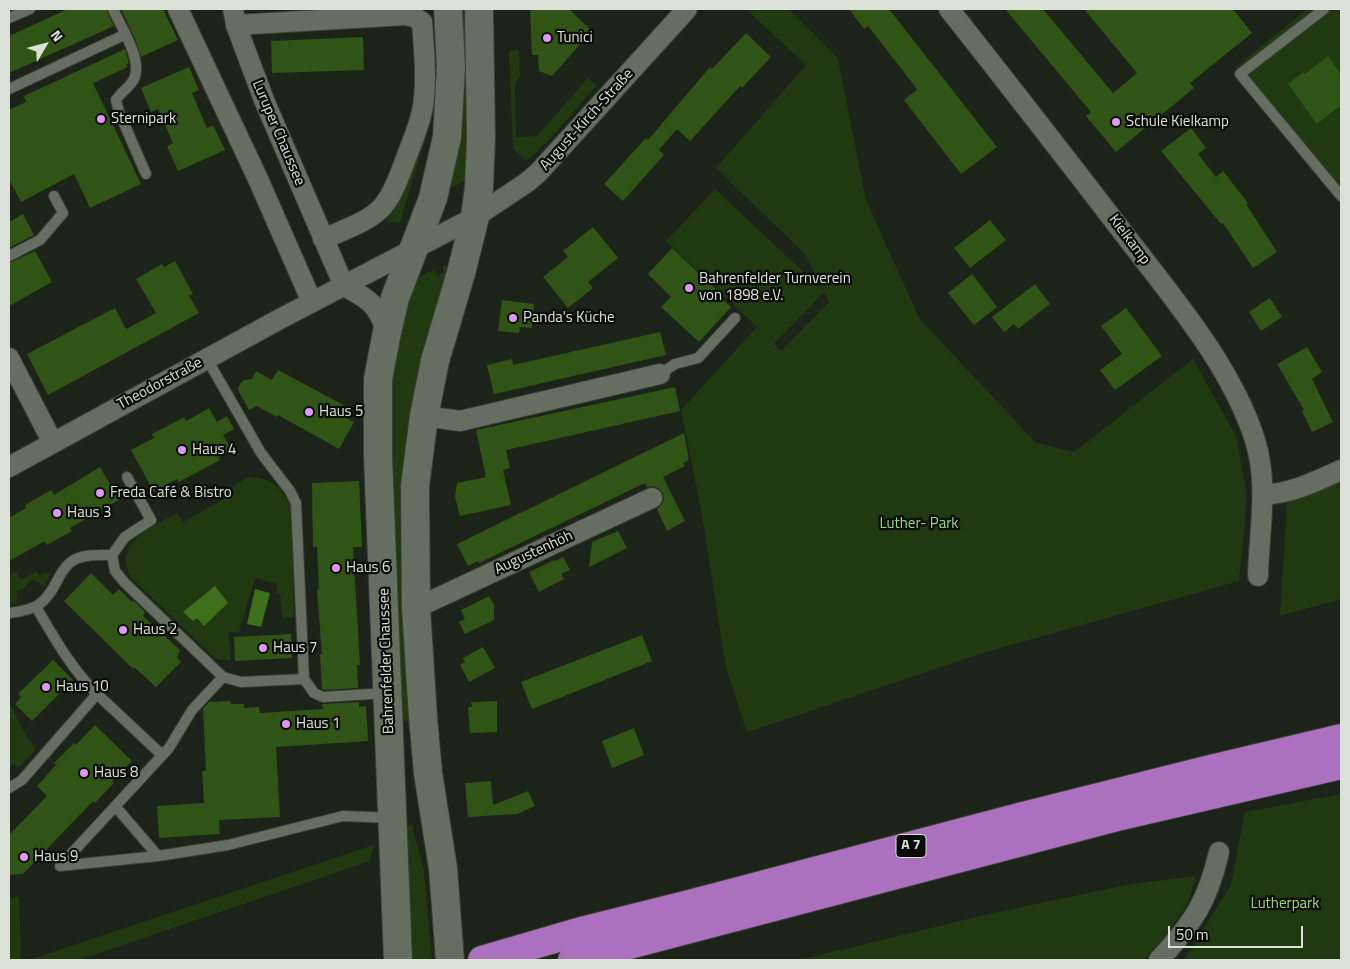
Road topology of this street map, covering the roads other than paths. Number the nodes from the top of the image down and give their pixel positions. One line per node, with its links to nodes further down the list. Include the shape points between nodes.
1 (30, 9): 10 (lane)
2 (112, 9): 11 (lane)
3 (178, 9): 21 (street)
4 (448, 9): 18 (main road, via 451,67 446,137 433,198)
5 (479, 9): 16 (main road, via 480,164)
6 (686, 9): 16 (street, August-Kirch-Straße, via 538,173)
7 (1324, 9): 15 (lane, via 1240,74)
8 (955, 11): 32 (street, Kielkamp, via 1175,301 1224,373 1255,441)
9 (234, 17): 17 (street, Luruper Chaussee, via 264,100); 17 (street, Luruper Chaussee, via 405,15 422,22 423,106 396,185 377,212)
10 (9, 18)
11 (124, 35): 12 (lane); 13 (lane, via 136,60 137,70 133,82 116,100)
12 (9, 89)
13 (146, 174)
14 (54, 196): 19 (lane, via 63,212 40,240)
15 (1341, 196)
16 (475, 216): 18 (street, Theodorstraße); 27 (main road, Bahrenfelder Chaussee, via 435,361)
17 (323, 239): 20 (street, Luruper Chaussee)
18 (414, 248): 20 (street, Theodorstraße); 23 (main road, Bahrenfelder Chaussee, via 395,298)
19 (9, 256)
20 (344, 286): 21 (street, Theodorstraße); 23 (street, via 374,305)
21 (312, 302): 25 (street, Theodorstraße)
22 (735, 318): 26 (lane, via 698,358 676,364)
23 (387, 332): 41 (main road, Bahrenfelder Chaussee, via 378,379 378,457)
24 (9, 358): 28 (street)
25 (206, 359): 28 (street, Theodorstraße); 40 (lane, via 260,453 296,503)
26 (660, 374): 27 (street, via 460,421)
27 (424, 416): 37 (main road, Bahrenfelder Chaussee, via 415,486)
28 (53, 442): 29 (street, Theodorstraße)
29 (9, 467)
30 (1341, 470): 32 (street, via 1303,488)
31 (127, 477): 34 (lane, via 151,520 125,537)
32 (1263, 496): 35 (street, Kielkamp)
33 (652, 498): 37 (street, Augustenhöh)
34 (112, 555): 36 (lane, via 73,560); 39 (lane, via 115,571 125,583)
35 (1258, 576)
36 (36, 607): 38 (lane); 42 (lane, via 80,678)
37 (416, 608): 52 (main road, Bahrenfelder Chaussee, via 428,773 443,868)
38 (9, 613)
39 (223, 677): 40 (lane, via 241,682); 44 (lane, via 192,710)
40 (304, 679): 41 (lane, via 314,693 323,697)
41 (388, 693): 48 (main road, Bahrenfelder Chaussee)
42 (97, 694): 44 (lane); 46 (lane, via 22,780)
43 (1341, 738): 53 (highway, A 7, via 1019,817)
44 (162, 755): 47 (lane)
45 (1341, 765): 54 (highway, A 7, via 1122,816)
46 (9, 788)
47 (116, 806): 50 (lane); 50 (lane, via 60,866)
48 (393, 818): 50 (lane, via 344,816 228,845); 51 (main road, Bahrenfelder Chaussee)
49 (1219, 852): 55 (street, via 1200,910)
50 (158, 856)
51 (398, 960)
52 (450, 960)
53 (482, 960)
54 (572, 960)
55 (1159, 960)

